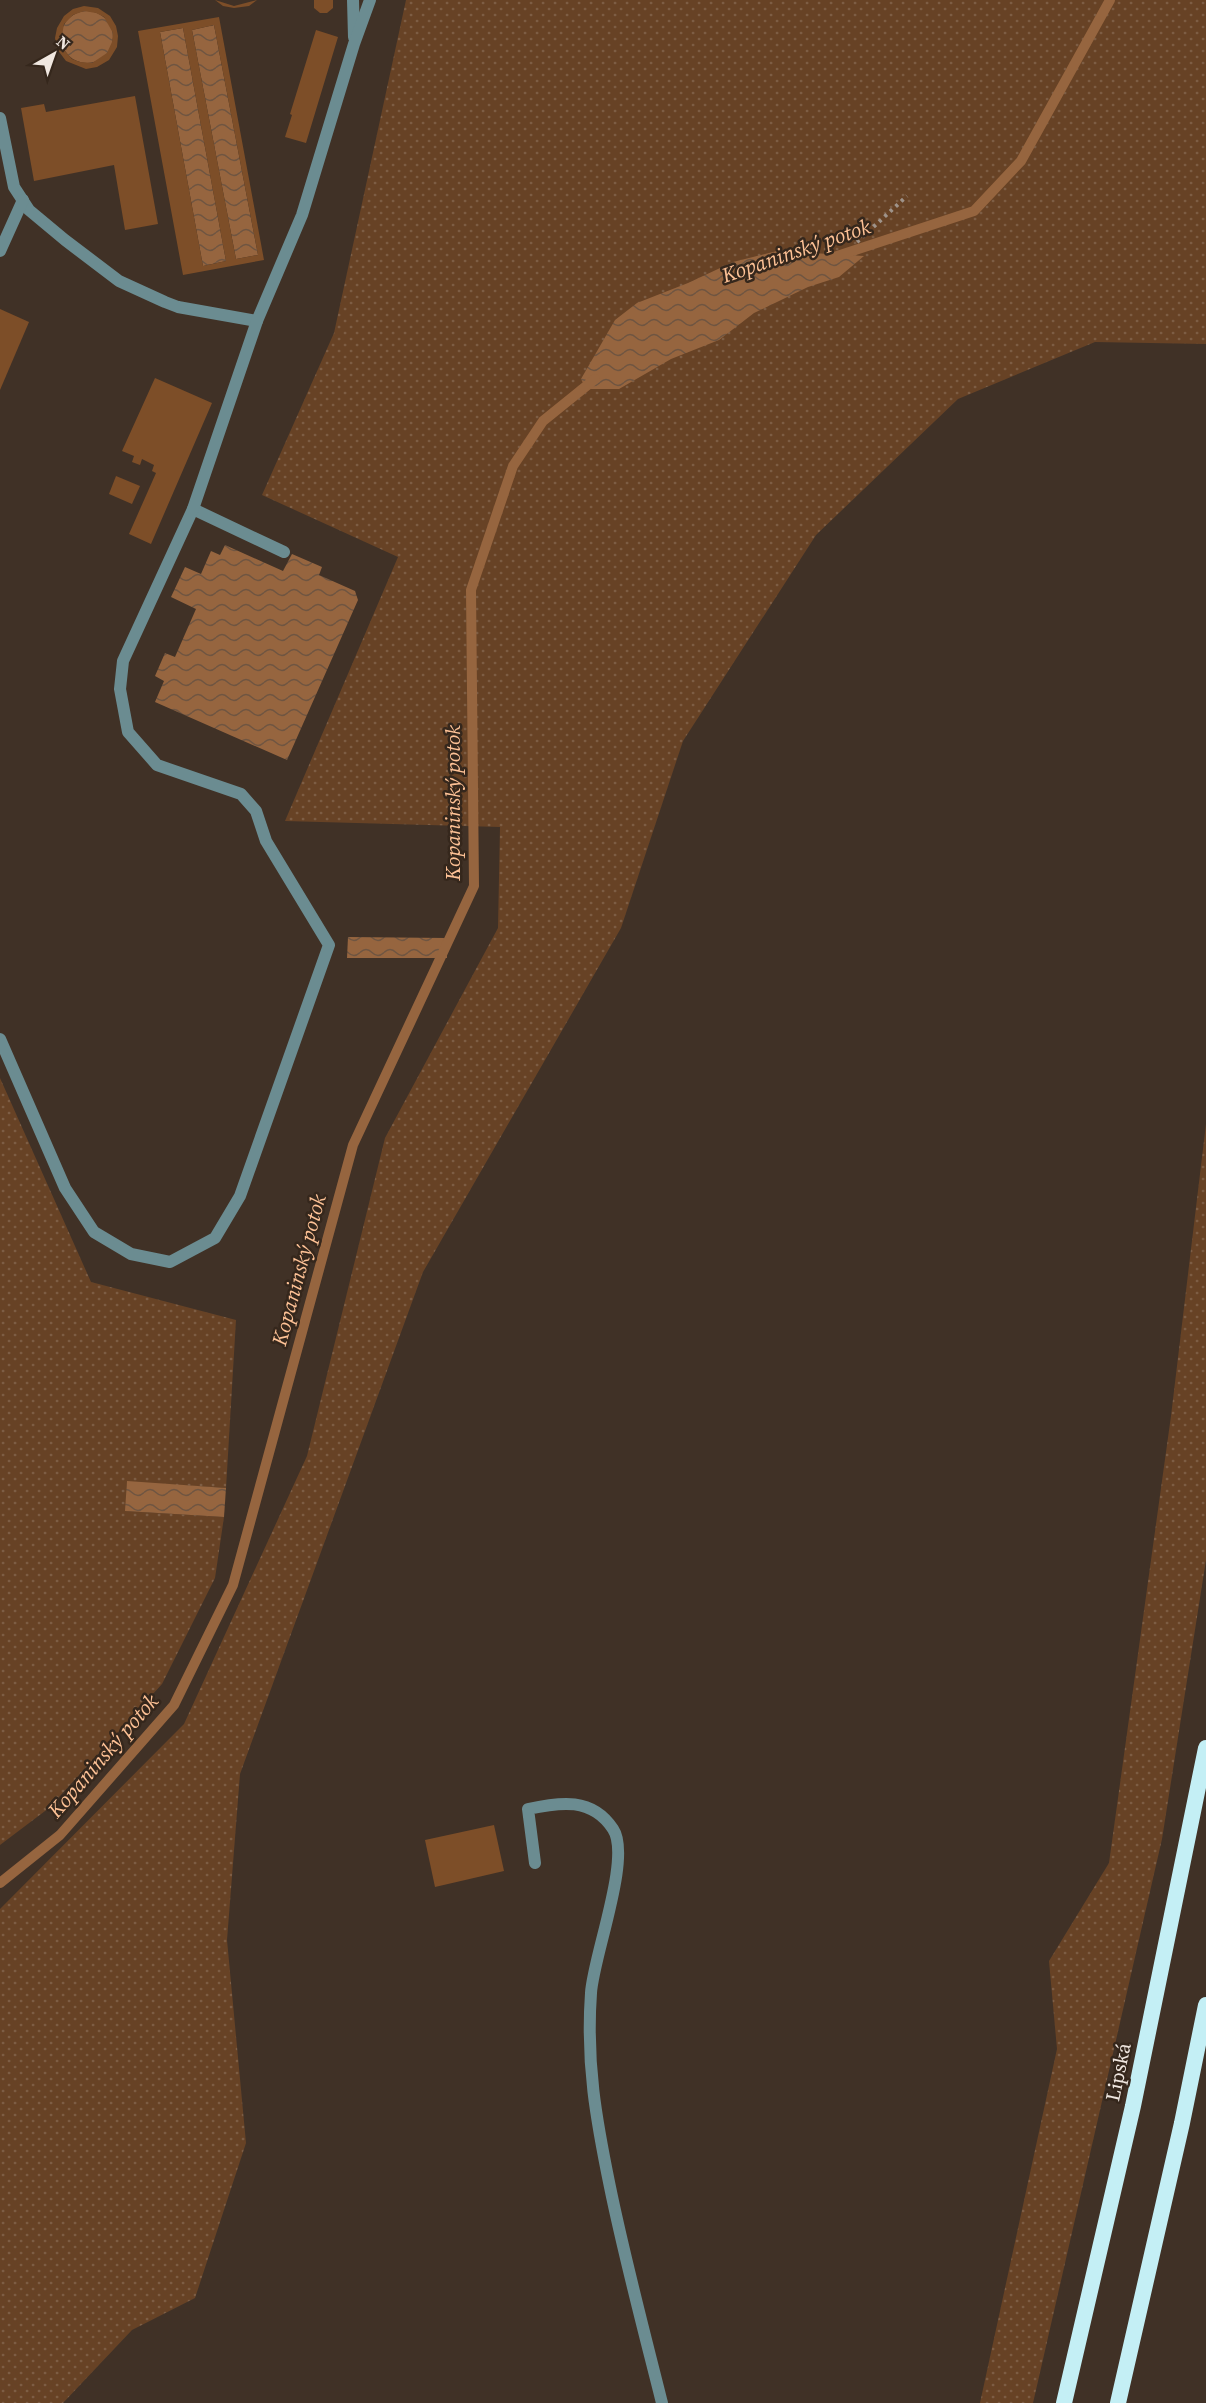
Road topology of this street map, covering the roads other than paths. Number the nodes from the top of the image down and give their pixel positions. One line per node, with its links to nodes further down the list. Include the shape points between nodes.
1 (353, 0): 3 (lane)
2 (370, 0): 3 (lane)
3 (354, 44): 7 (lane, via 302,215)
4 (0, 118): 5 (lane, via 14,187)
5 (23, 200): 6 (lane); 7 (lane, via 29,210 119,281 178,307)
6 (0, 251)
7 (257, 321): 8 (lane)
8 (193, 509): 9 (lane); 10 (lane, via 123,661 120,689 128,732 157,765 241,794 256,811 266,841 329,945 240,1196 215,1238 170,1262 131,1254 94,1232 65,1188)
9 (284, 552)
10 (0, 1039)
11 (1206, 1748): 15 (highway, Lipská, via 1133,2106)
12 (536, 1863): 14 (lane, via 528,1809 561,1802 592,1808 614,1830 619,1858 591,1990 589,2056 596,2120 624,2258)
13 (1206, 2006): 16 (highway)
14 (662, 2403)
15 (1064, 2403)
16 (1118, 2403)

